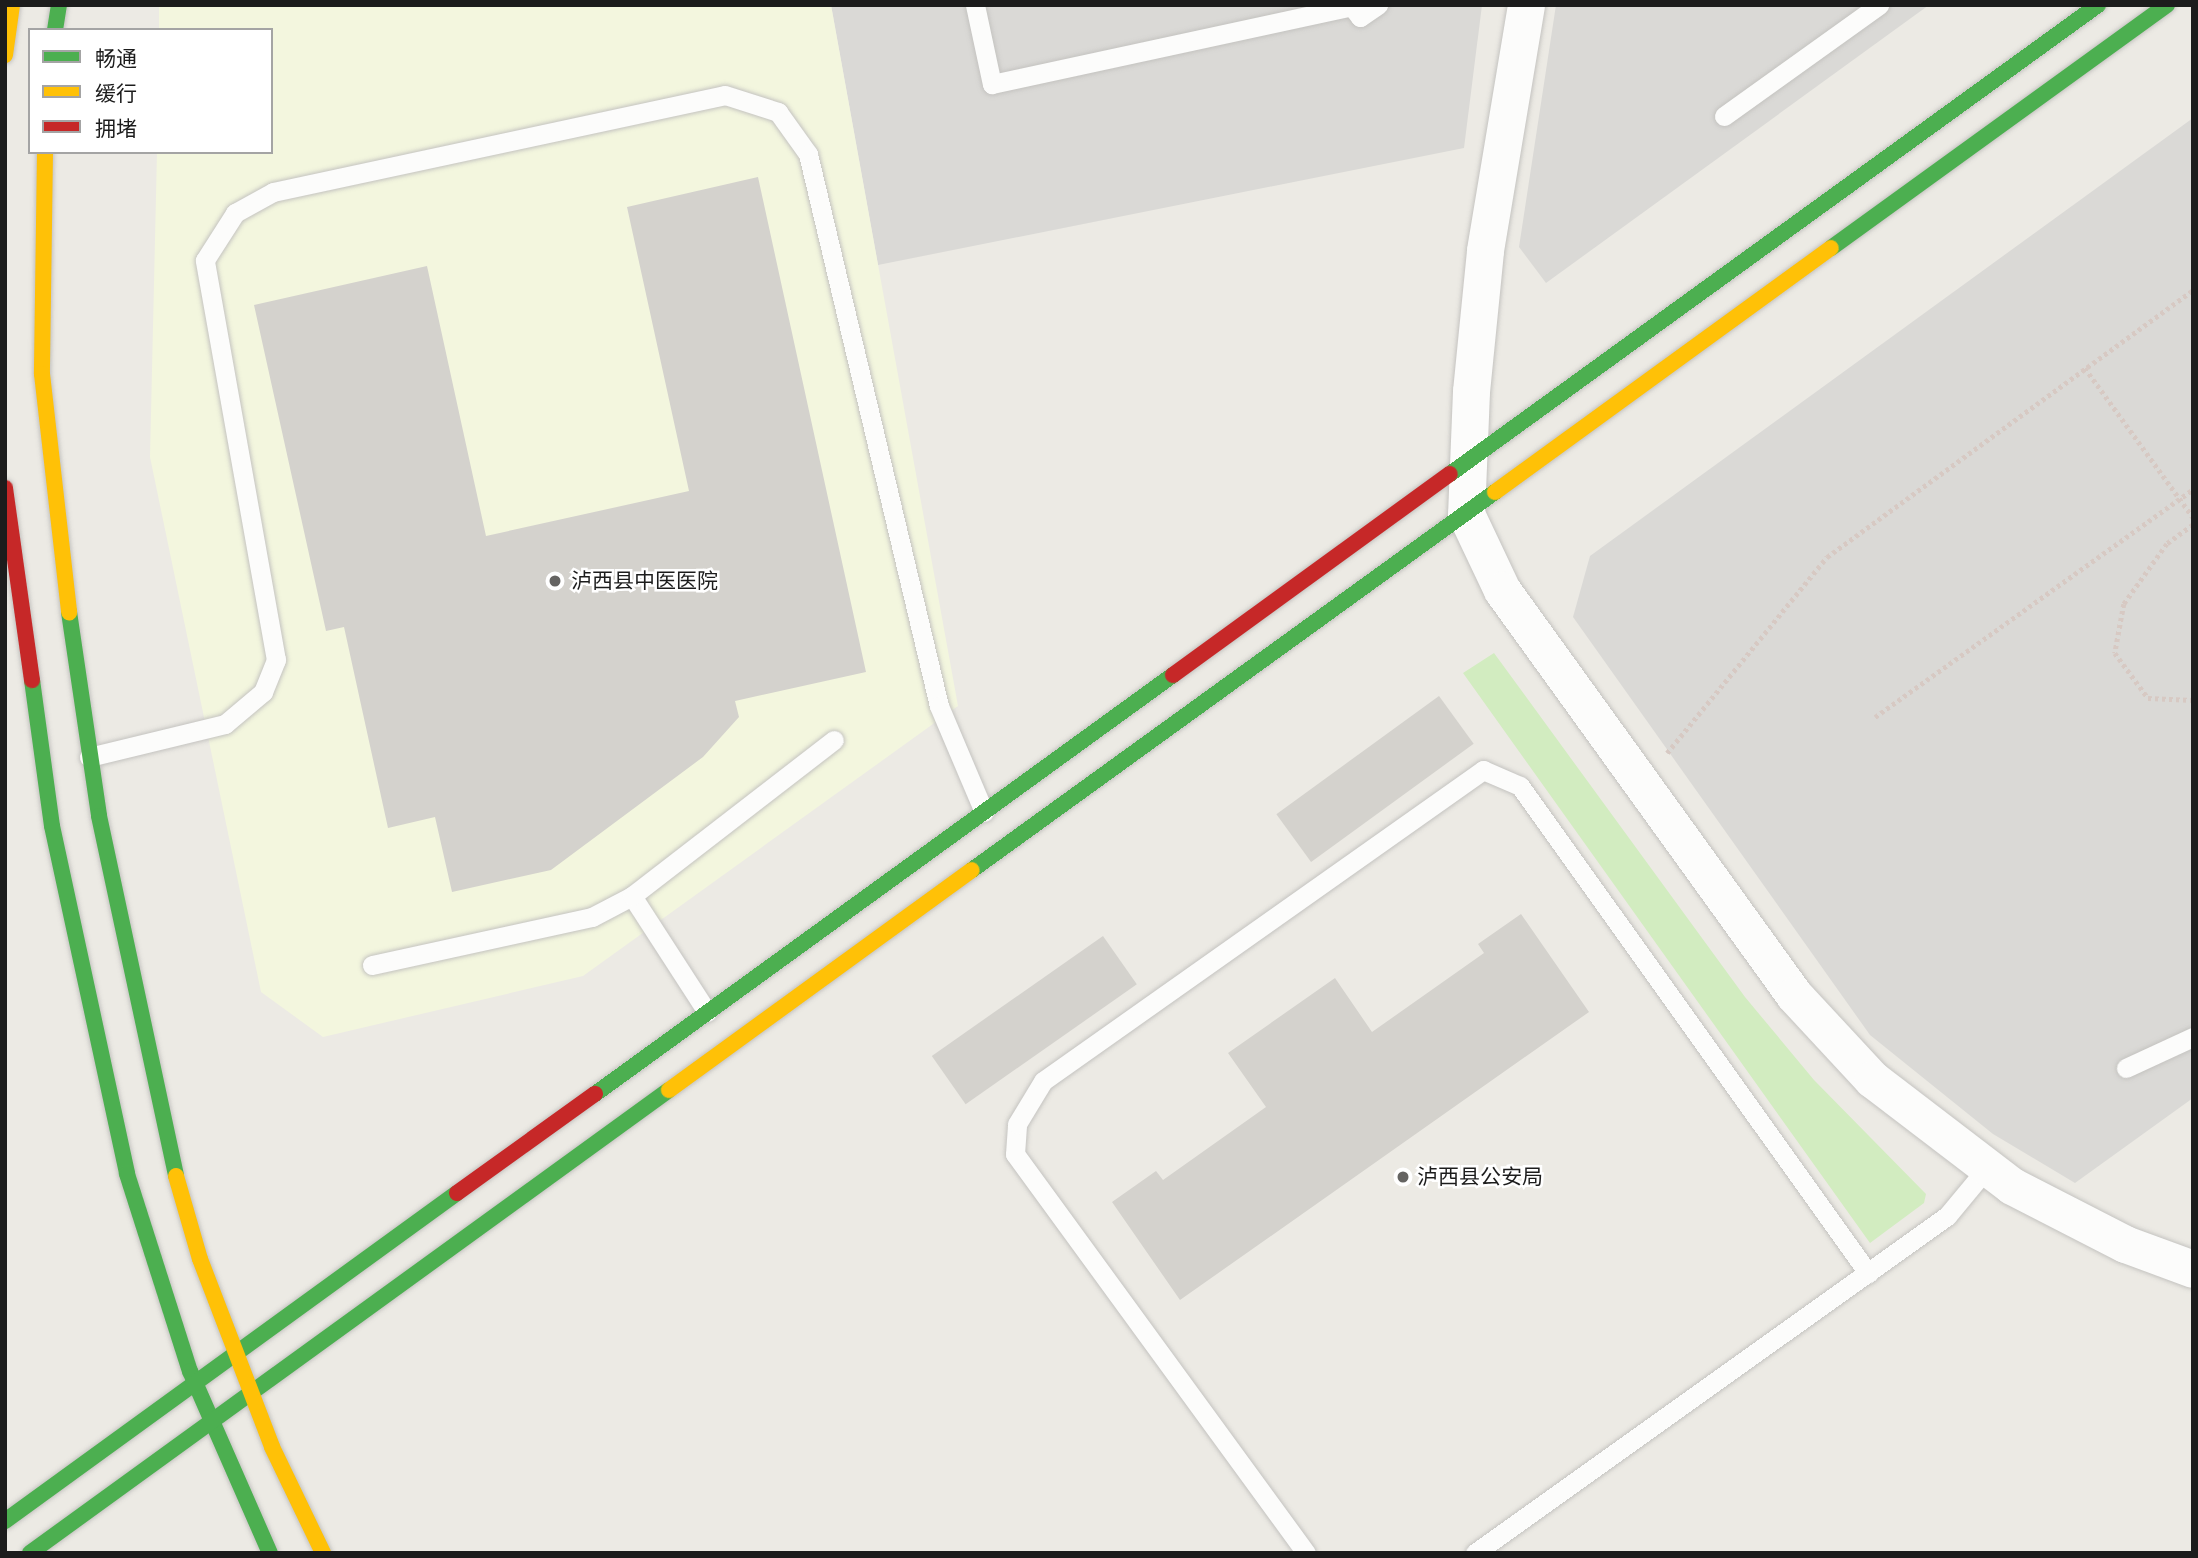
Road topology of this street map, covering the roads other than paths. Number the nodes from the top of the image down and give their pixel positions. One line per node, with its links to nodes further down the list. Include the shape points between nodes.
1 (12, 5): 11 (main road)
2 (59, 5): 10 (main road)
3 (975, 5): 4 (lane, via 992,85)
4 (1351, 5): 5 (lane, via 1360,17)
5 (1378, 5)
6 (1526, 5): 14 (street, via 1485,251)
7 (1879, 5): 12 (lane)
8 (2098, 5): 14 (main road)
9 (2167, 5): 16 (main road)
10 (55, 28)
11 (5, 55)
12 (1724, 116)
13 (45, 154): 18 (main road, via 42,373 56,525)
14 (1468, 463): 16 (street); 19 (main road)
15 (5, 488): 29 (main road, via 55,839 127,1174)
16 (1466, 514): 25 (street, via 1502,590 1831,1037 1915,1116); 30 (main road)
17 (834, 740): 20 (lane)
18 (89, 757): 19 (lane, via 225,724 263,692 276,660 205,260 235,214 273,192 726,95 778,112 808,154 939,706); 28 (main road, via 172,1163)
19 (984, 812): 22 (main road)
20 (632, 896): 21 (lane, via 592,918); 22 (lane)
21 (372, 965)
22 (707, 1012): 28 (main road)
23 (2193, 1037): 24 (lane)
24 (2126, 1068)
25 (1986, 1169): 26 (street, via 2068,1217); 27 (lane, via 1947,1216)
26 (2193, 1269)
27 (1868, 1273): 36 (lane, via 1520,786 1483,771 1043,1081 1017,1124 1015,1154); 37 (lane)
28 (234, 1354): 29 (main road); 30 (main road)
29 (195, 1382): 31 (main road); 32 (main road)
30 (250, 1392): 31 (main road); 35 (main road)
31 (211, 1421): 33 (main road); 34 (main road)
32 (5, 1521)
33 (30, 1553)
34 (270, 1553)
35 (323, 1553)
36 (1306, 1553)
37 (1475, 1553)

